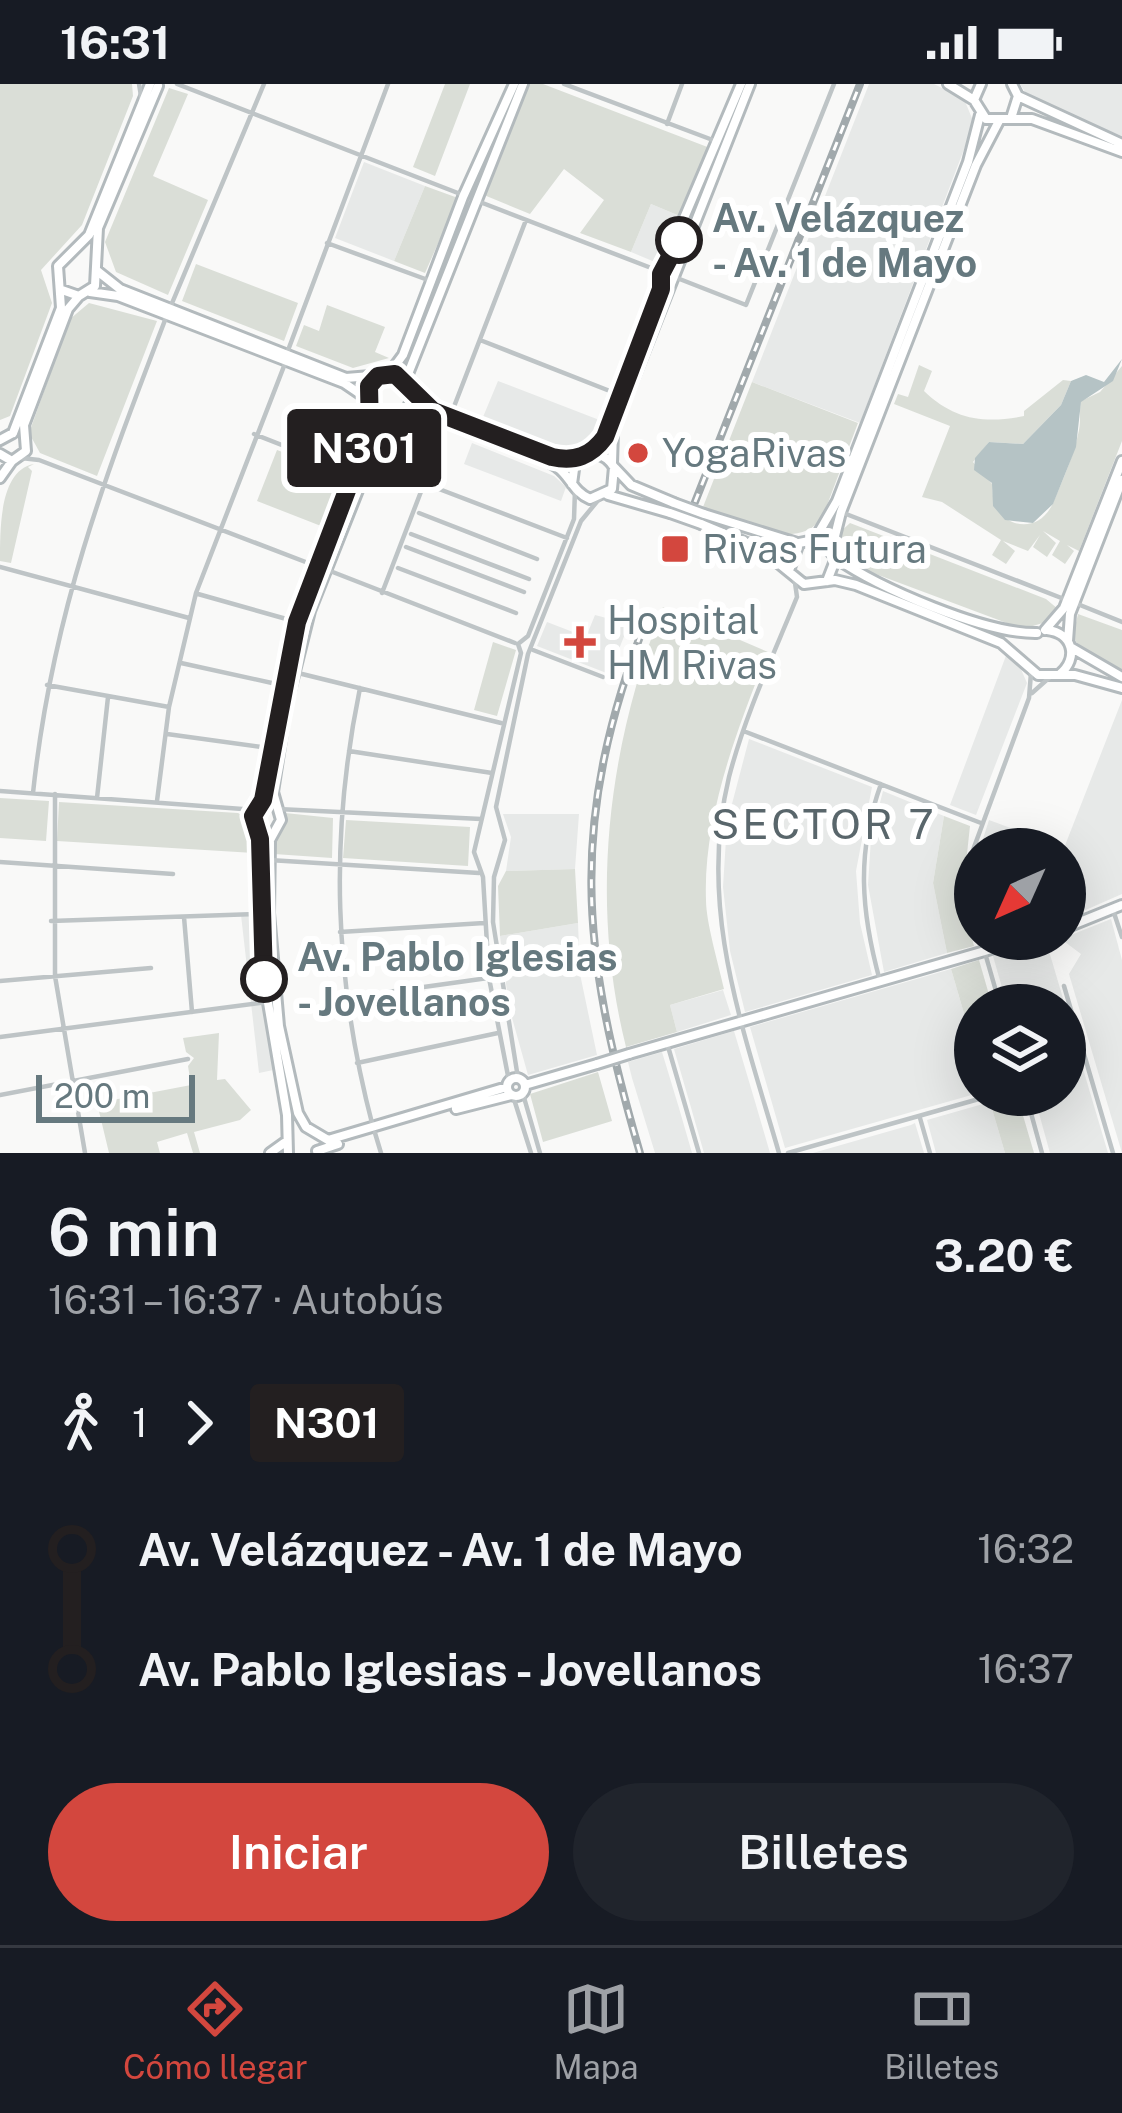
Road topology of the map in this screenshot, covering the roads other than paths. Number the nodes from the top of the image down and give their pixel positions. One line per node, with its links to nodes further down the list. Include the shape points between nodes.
1 (139, 84): 18 (street)
2 (178, 84): 15 (street)
3 (264, 84): 19 (street)
4 (388, 84): 26 (street)
5 (519, 84): 27 (street)
6 (565, 84): 23 (street)
7 (682, 84): 23 (street)
8 (741, 84): 24 (street)
9 (750, 84): 32 (street)
10 (834, 84): 32 (street, via 746,305)
11 (948, 84): 17 (street)
12 (981, 84): 17 (street)
13 (1013, 84): 16 (street)
14 (155, 85): 18 (street); 31 (street, via 98,228)
15 (197, 88): 19 (street)
16 (1018, 96): 21 (street); 25 (street)
17 (974, 100): 20 (street)
18 (142, 107): 30 (street, via 93,226)
19 (252, 113): 26 (street); 37 (street)
20 (980, 115): 22 (street); 74 (street, via 847,477)
21 (1012, 115): 22 (street); 25 (street)
22 (999, 121): 68 (street)
23 (667, 124): 24 (street)
24 (718, 142): 32 (street)
25 (1122, 148)
26 (360, 155): 27 (street); 29 (street)
27 (471, 199): 28 (street); 33 (street); 42 (street)
28 (526, 220): 32 (street); 38 (street)
29 (327, 243): 33 (street); 39 (street)
30 (71, 256): 31 (street); 34 (street, via 56,272)
31 (96, 268): 35 (street); 37 (street, via 120,290)
32 (669, 276): 44 (street); 59 (street, via 613,431)
33 (432, 283): 40 (street)
34 (61, 289): 36 (street); 50 (street)
35 (90, 292): 36 (street); 37 (street)
36 (80, 296): 53 (street, via 24,425)
37 (169, 312): 39 (street); 64 (street)
38 (480, 340): 44 (street); 48 (street)
39 (287, 358): 41 (street); 45 (street); 51 (street)
40 (389, 374): 41 (street); 42 (street)
41 (374, 380): 45 (street)
42 (406, 381): 43 (street)
43 (413, 394): 47 (street); 48 (street)
44 (621, 396): 55 (street, via 605,437)
45 (366, 398): 46 (street)
46 (371, 412): 49 (street); 60 (street)
47 (405, 416): 48 (street); 49 (street)
48 (449, 420): 55 (street, via 552,457); 63 (street); 65 (street, via 552,464)
49 (391, 421): 80 (street)
50 (13, 433): 52 (street); 53 (street)
51 (254, 434): 60 (street); 71 (street)
52 (0, 440)
53 (25, 443): 56 (street); 57 (street)
54 (0, 454): 56 (street)
55 (585, 456): 59 (street); 65 (street, via 572,469)
56 (16, 460): 57 (street); 61 (street)
57 (39, 460): 64 (street)
58 (1122, 461): 91 (street)
59 (613, 465): 66 (street, via 615,482); 67 (street)
60 (353, 473): 80 (street)
61 (0, 478)
62 (1122, 480): 91 (street)
63 (424, 483): 73 (street); 87 (street)
64 (102, 485): 71 (street); 85 (street)
65 (574, 487): 66 (street); 73 (street)
66 (603, 496): 67 (street); 98 (street, via 581,521)
67 (672, 508): 70 (street, bridge)
68 (841, 512): 77 (street); 91 (street)
69 (419, 513): 78 (street)
70 (703, 519): 75 (street); 82 (street)
71 (218, 528): 80 (street); 89 (street)
72 (412, 533): 83 (street)
73 (567, 538): 98 (street)
74 (814, 538): 75 (street); 77 (street)
75 (799, 543): 82 (street)
76 (406, 547): 88 (street)
77 (834, 553): 84 (street); 96 (street, via 861,574 992,626)
78 (537, 559)
79 (0, 567): 85 (street)
80 (320, 568): 87 (street); 94 (street); 101 (street)
81 (398, 568): 92 (street)
82 (792, 572): 86 (street); 90 (street)
83 (529, 579)
84 (826, 582): 86 (street); 100 (street, via 856,585 970,629)
85 (69, 585): 93 (street); 106 (street)
86 (812, 586): 90 (street)
87 (382, 592): 98 (street)
88 (524, 592)
89 (196, 593): 93 (street); 94 (street)
90 (797, 597): 113 (street)
91 (1071, 602): 95 (street); 96 (street); 97 (street)
92 (515, 614)
93 (189, 618): 99 (street)
94 (297, 622): 105 (street)
95 (1122, 622)
96 (1041, 631): 97 (street); 100 (street, via 1027,644)
97 (1070, 644): 102 (street, via 1071,661); 104 (street)
98 (528, 648): 103 (street); 112 (street); 128 (street)
99 (178, 663): 105 (street); 111 (street)
100 (1029, 666): 102 (street); 110 (street)
101 (293, 672): 107 (street); 125 (street)
102 (1054, 676): 108 (street); 110 (street)
103 (603, 677)
104 (1122, 677)
105 (280, 685): 115 (street)
106 (47, 686): 109 (street); 120 (street)
107 (360, 688): 112 (street); 116 (street)
108 (1122, 688)
109 (108, 697): 111 (street); 122 (street)
110 (1029, 698): 129 (street)
111 (169, 707): 114 (street)
112 (501, 723): 117 (street)
113 (744, 731): 118 (street); 157 (street, via 717,865 719,927)
114 (165, 733): 115 (street); 123 (street)
115 (269, 748): 124 (street)
116 (347, 750): 117 (street); 126 (street)
117 (492, 773): 127 (street)
118 (880, 784): 129 (street); 153 (street, via 861,877)
119 (0, 791): 120 (street)
120 (33, 793): 121 (street)
121 (55, 794): 122 (street); 135 (street)
122 (97, 798): 123 (street)
123 (157, 801): 124 (street)
124 (259, 807): 125 (street); 130 (street)
125 (276, 808): 126 (street); 132 (street, via 281,820)
126 (340, 813): 127 (street); 136 (street)
127 (482, 818): 128 (street, via 491,812); 138 (street, via 474,852)
128 (499, 819): 139 (street, via 505,847)
129 (981, 823): 131 (street)
130 (257, 828): 132 (street); 141 (street)
131 (980, 828)
132 (274, 830): 133 (street)
133 (269, 860): 136 (street); 171 (street, via 279,1026)
134 (0, 862): 135 (street)
135 (51, 865): 137 (street); 144 (street)
136 (337, 865): 138 (street); 146 (street)
137 (172, 874)
138 (482, 875): 139 (street); 145 (street)
139 (494, 877): 166 (street, via 497,971)
140 (1117, 908): 143 (street); 147 (street)
141 (259, 914): 142 (street); 155 (street)
142 (184, 917): 144 (street); 156 (street)
143 (1086, 920)
144 (51, 921): 150 (street)
145 (484, 923): 146 (street); 151 (street)
146 (338, 932): 154 (street)
147 (1122, 938)
148 (954, 960): 153 (street)
149 (152, 968): 150 (street)
150 (55, 976): 152 (street); 158 (street)
151 (489, 977): 154 (street); 159 (street)
152 (0, 981)
153 (880, 981): 157 (street)
154 (345, 998): 164 (street)
155 (267, 1002): 156 (street); 174 (street)
156 (192, 1012): 158 (street)
157 (741, 1022): 161 (street); 183 (street)
158 (61, 1029): 160 (street); 165 (street)
159 (498, 1033): 164 (street); 166 (street)
160 (0, 1037)
161 (667, 1043): 166 (street, bridge); 182 (street)
162 (188, 1059): 165 (street)
163 (1086, 1059): 187 (street)
164 (355, 1064): 172 (street)
165 (69, 1082): 167 (street); 176 (street)
166 (515, 1088): 172 (street); 180 (street); 181 (street)
167 (0, 1095)
168 (954, 1106): 169 (street)
169 (920, 1116): 184 (street); 185 (street)
170 (1032, 1116): 186 (street)
171 (306, 1127): 173 (street); 174 (street)
172 (374, 1131): 173 (street, via 339,1140); 175 (street); 179 (street)
173 (316, 1135): 175 (street)
174 (286, 1138): 177 (street); 178 (street)
175 (316, 1152)
176 (84, 1153)
177 (270, 1153)
178 (288, 1153)
179 (381, 1153)
180 (531, 1153)
181 (540, 1153)
182 (698, 1153)
183 (779, 1153)
184 (788, 1153)
185 (930, 1153)
186 (1042, 1153)
187 (1114, 1153)

